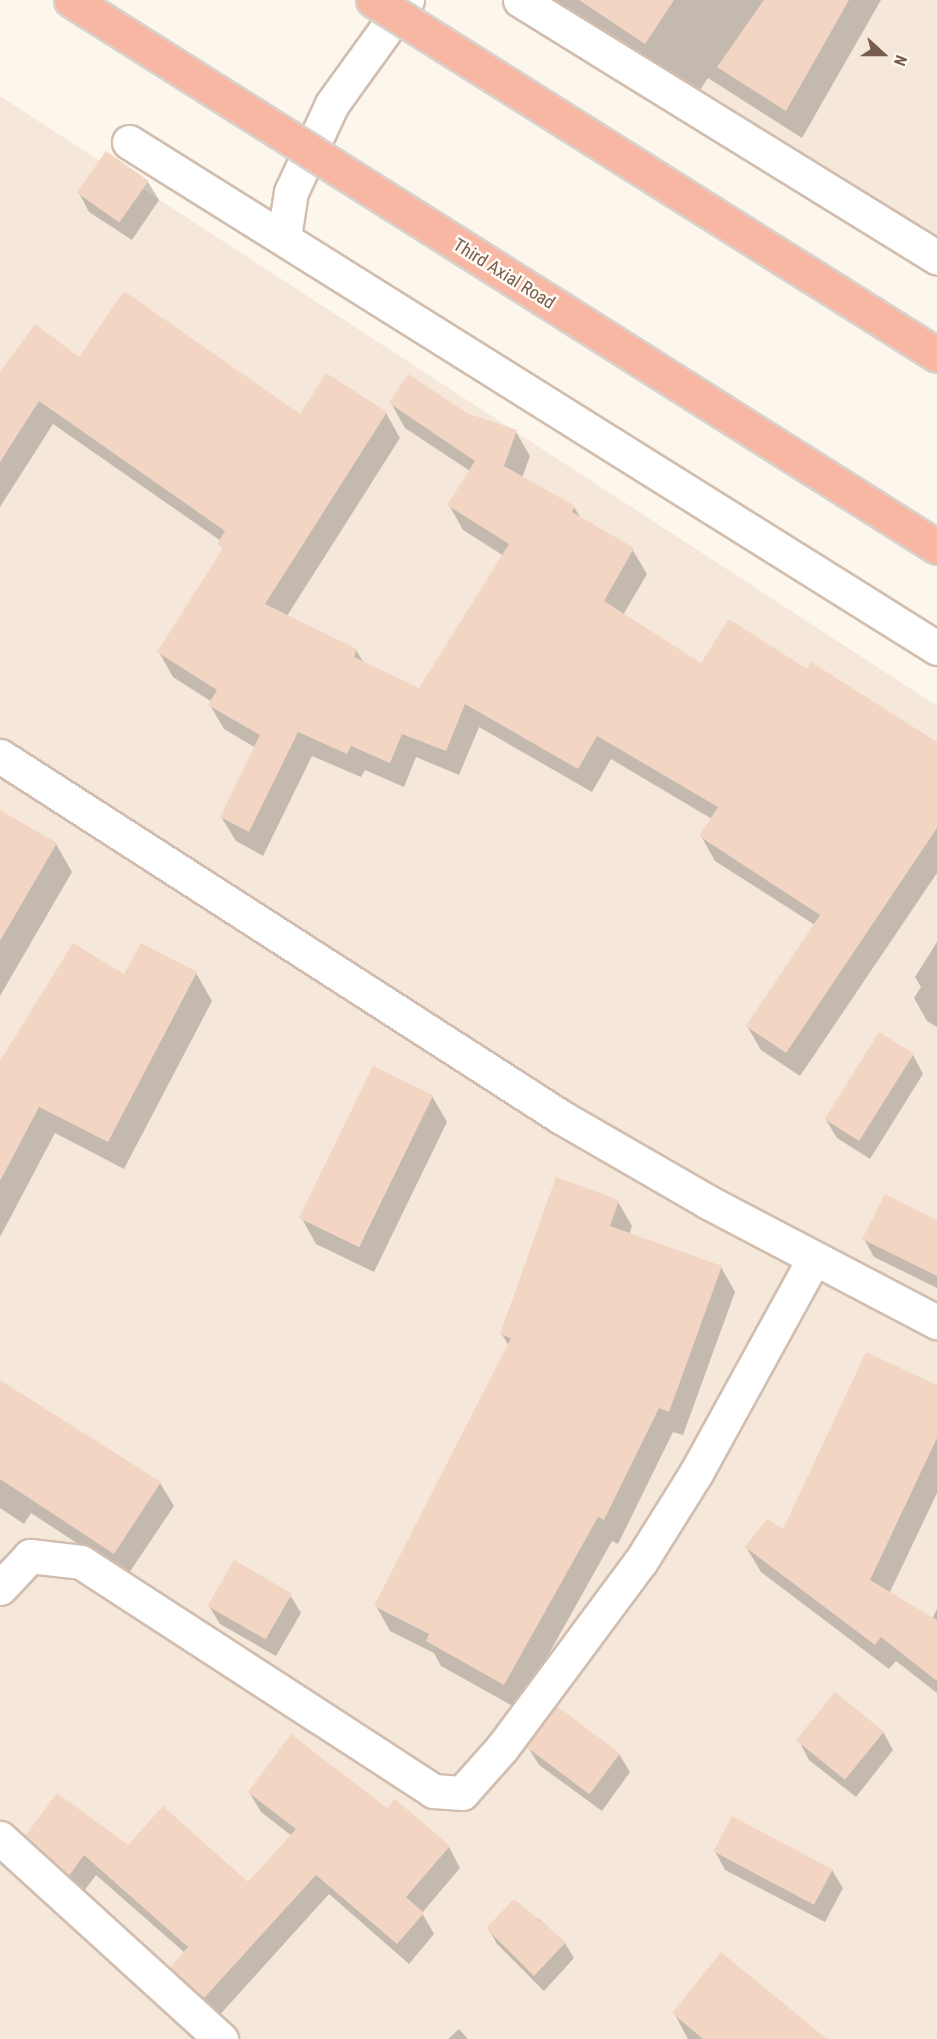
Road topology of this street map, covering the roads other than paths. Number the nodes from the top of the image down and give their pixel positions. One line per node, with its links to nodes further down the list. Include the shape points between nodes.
1 (71, 0): 9 (highway, Third Axial Road, bridge)
2 (374, 0): 8 (highway, bridge)
3 (407, 0): 6 (street, via 332,104 291,192)
4 (520, 0): 7 (street)
5 (129, 142): 6 (street)
6 (284, 237): 10 (street)
7 (937, 258)
8 (937, 355)
9 (937, 547)
10 (937, 648)
11 (0, 756): 12 (street, via 561,1117)
12 (814, 1258): 13 (street); 14 (street, via 696,1473 641,1561 502,1748 462,1793 433,1791 81,1562 30,1556)
13 (937, 1322)
14 (0, 1587)
15 (0, 1838): 16 (street)
16 (221, 2039)

